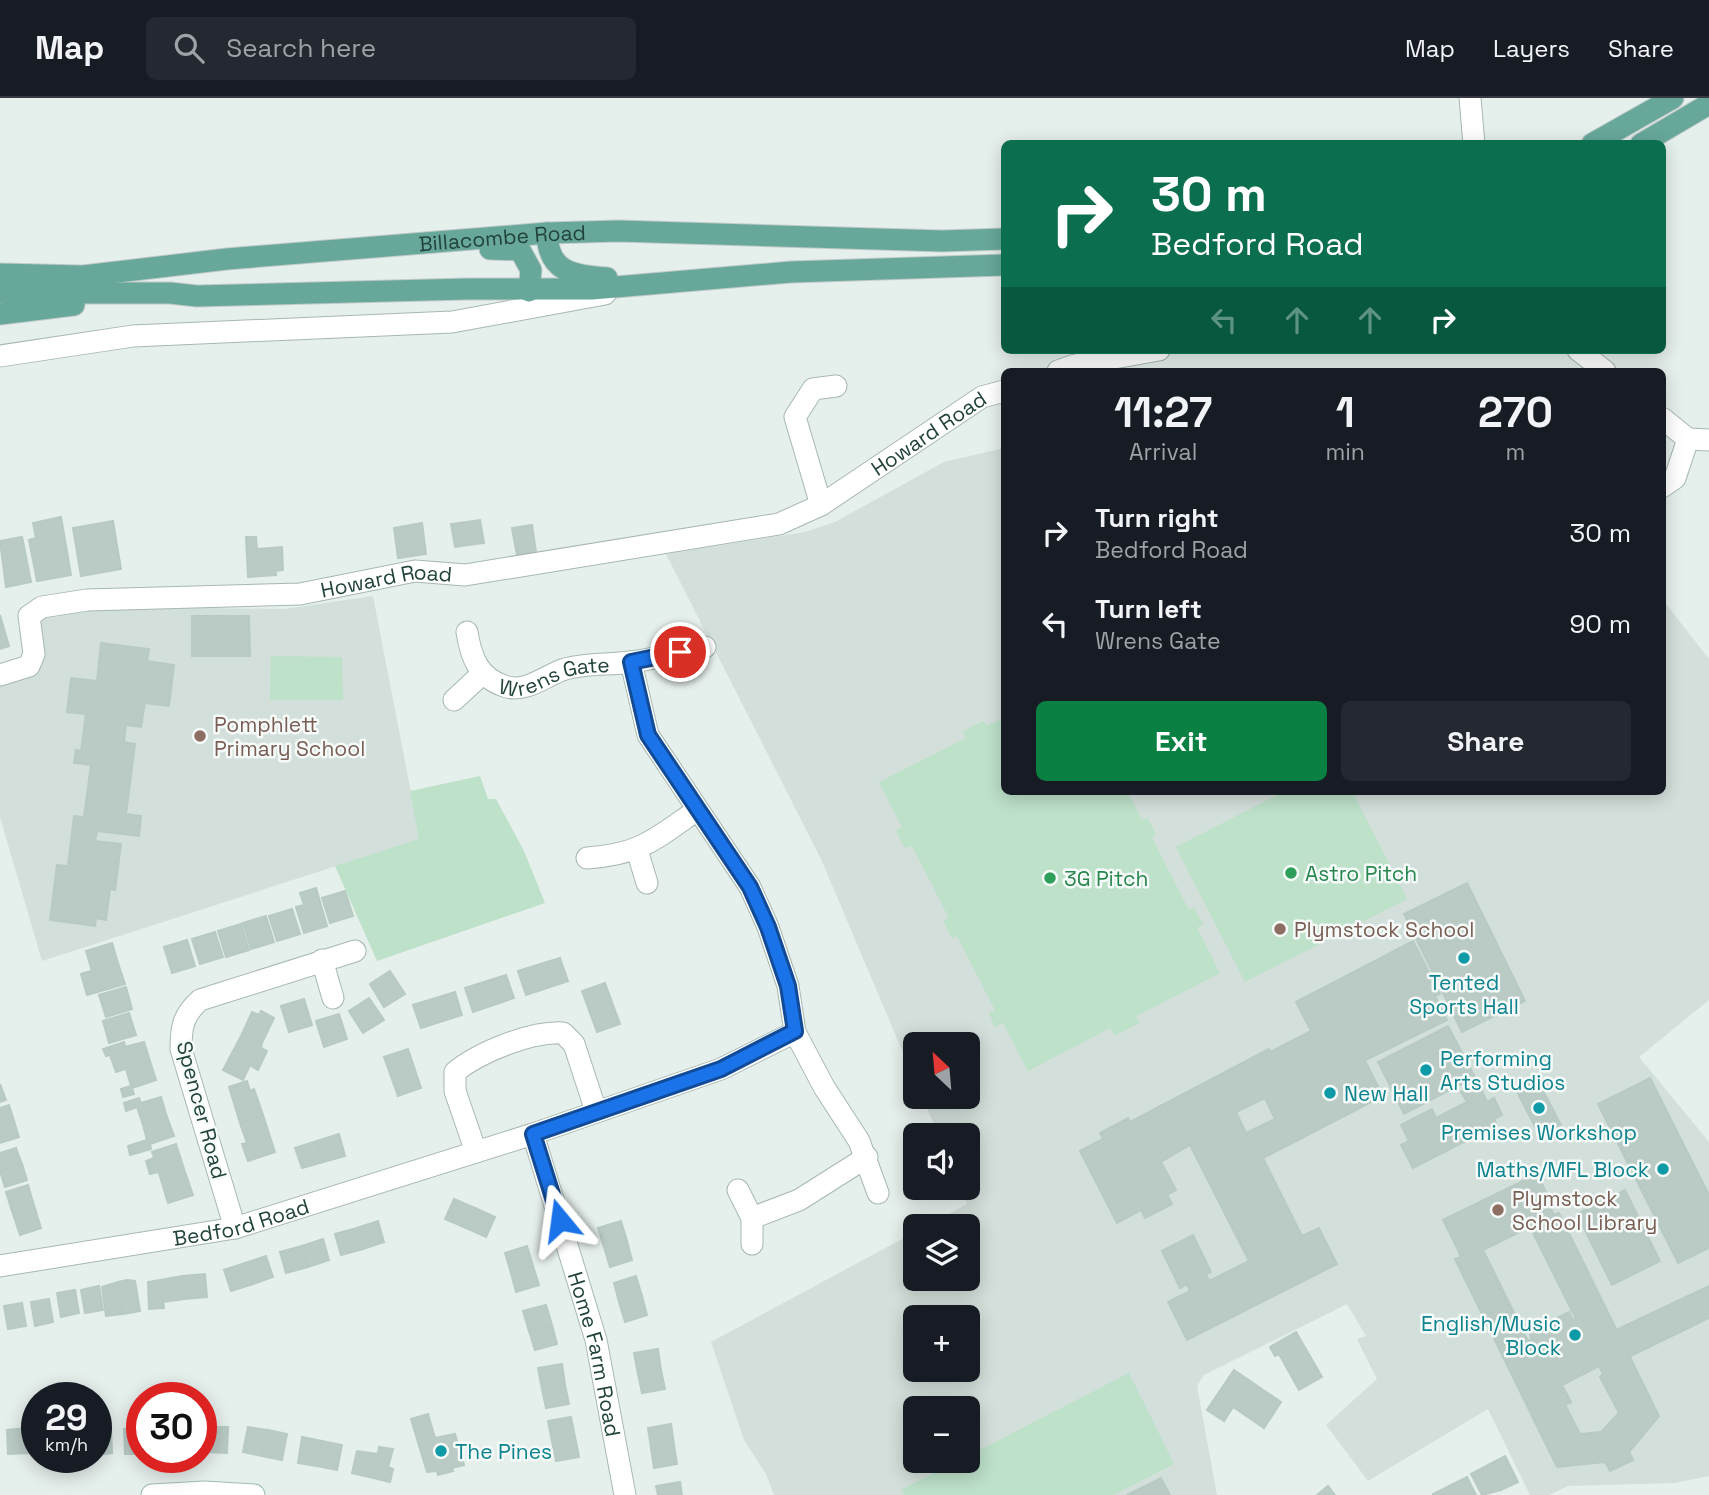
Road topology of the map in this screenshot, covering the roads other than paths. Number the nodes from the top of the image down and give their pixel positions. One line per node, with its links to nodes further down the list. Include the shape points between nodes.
1 (1470, 98): 4 (street)
2 (1673, 98): 5 (main road)
3 (1709, 104): 6 (main road)
4 (1474, 140)
5 (1599, 140)
6 (1648, 140)
7 (547, 233): 8 (main road, Billacombe Road); 9 (main road, Billacombe Road); 12 (main road, via 551,257 574,275)
8 (1001, 239)
9 (397, 246): 11 (main road, Billacombe Road, via 83,276); 14 (main road, via 520,250 531,270)
10 (1001, 265): 12 (main road, via 791,272)
11 (0, 274)
12 (682, 281): 13 (main road)
13 (648, 284): 14 (main road); 17 (street)
14 (529, 291): 16 (main road); 17 (street)
15 (0, 293): 16 (main road)
16 (170, 293): 18 (main road)
17 (519, 312): 21 (street, via 452,322 133,336)
18 (0, 314)
19 (1137, 354): 22 (street)
20 (1583, 354): 23 (street)
21 (0, 356)
22 (1066, 368)
23 (1601, 368)
24 (836, 386): 29 (street, via 813,389 795,417)
25 (1001, 392): 29 (street, Howard Road, via 982,397)
26 (1666, 420): 27 (street)
27 (1698, 440): 28 (street, via 1675,478)
28 (1666, 484)
29 (821, 505): 34 (street, Howard Road, via 779,524 465,575 415,571 300,594 87,600 41,607 29,616 34,654 29,666)
30 (467, 632): 33 (street, Wrens Gate, via 471,656)
31 (705, 647): 32 (street, Wrens Gate)
32 (631, 662): 33 (street, Wrens Gate, via 563,670 523,687 505,687); 36 (street, Wrens Gate, via 648,735)
33 (482, 674): 35 (street, Wrens Gate)
34 (0, 676)
35 (454, 700)
36 (697, 810): 37 (street); 43 (street, Wrens Gate, via 750,887 768,927 788,986)
37 (637, 850): 38 (street); 39 (street)
38 (587, 858)
39 (647, 883)
40 (355, 951): 41 (street, Spencer Road)
41 (322, 960): 42 (street); 51 (street, Spencer Road, via 200,1000 188,1010 181,1026 181,1049)
42 (333, 998)
43 (795, 1031): 44 (street, Bedford Road, via 721,1069); 47 (street)
44 (596, 1111): 45 (street, Bedford Road); 46 (street, via 574,1044 563,1033 546,1032 471,1059 455,1072 455,1091)
45 (533, 1134): 46 (street, Bedford Road); 57 (street, Home Farm Road, via 596,1339)
46 (476, 1152): 51 (street, Bedford Road)
47 (867, 1157): 49 (street); 50 (street, via 800,1200)
48 (738, 1190): 50 (street)
49 (878, 1193)
50 (752, 1218): 52 (street)
51 (235, 1228): 53 (street, Bedford Road)
52 (752, 1244)
53 (1, 1262)
54 (204, 1494): 55 (street); 56 (street)
55 (152, 1495)
56 (254, 1495)
57 (625, 1495)

